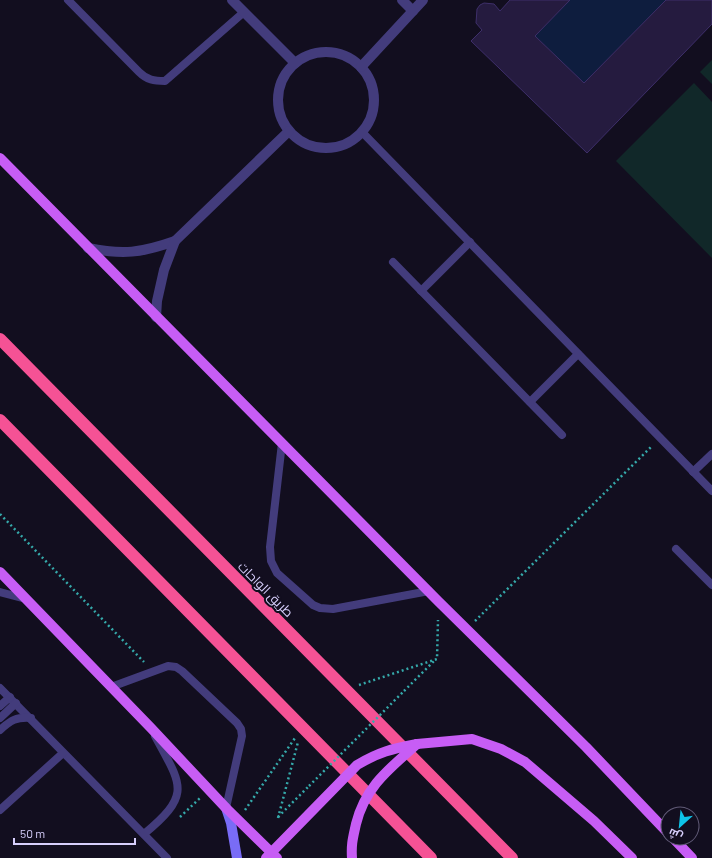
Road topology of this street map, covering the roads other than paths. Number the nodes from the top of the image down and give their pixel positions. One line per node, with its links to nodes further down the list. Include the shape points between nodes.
1 (68, 0): 6 (lane, via 139,72 146,78 156,81 165,81)
2 (232, 0): 6 (street)
3 (402, 0): 5 (street)
4 (423, 0): 5 (street)
5 (413, 11): 8 (street)
6 (244, 12): 7 (street)
7 (295, 63): 8 (street, via 321,52 336,53); 9 (street, via 285,74 279,88 281,118)
8 (361, 66): 10 (street, via 374,92 370,120)
9 (289, 131): 10 (street, via 299,140 325,148 351,141); 12 (street)
10 (362, 132): 13 (lane)
11 (0, 158): 14 (main road)
12 (175, 241): 14 (street, via 153,249 132,252); 17 (street, via 164,270)
13 (470, 242): 16 (lane); 19 (lane)
14 (88, 248): 17 (main road)
15 (393, 262): 16 (lane)
16 (421, 291): 20 (lane)
17 (156, 317): 23 (main road)
18 (0, 339): 54 (highway, طريق الواحات)
19 (578, 354): 20 (lane); 25 (lane)
20 (530, 402): 22 (lane)
21 (0, 420): 53 (highway)
22 (562, 435)
23 (282, 443): 31 (main road); 31 (lane, via 270,547 271,561 278,572 313,605 326,609)
24 (712, 454): 25 (lane)
25 (693, 472): 26 (lane)
26 (712, 491)
27 (676, 549): 29 (lane)
28 (0, 572): 32 (main road)
29 (711, 581)
30 (0, 592): 32 (lane)
31 (428, 592): 45 (main road, via 586,747)
32 (26, 598): 33 (main road)
33 (111, 686): 39 (main road); 43 (lane, via 168,666 179,668 239,726 242,736)
34 (0, 688): 35 (lane)
35 (13, 700): 36 (lane); 37 (lane); 38 (lane)
36 (0, 706)
37 (0, 718)
38 (31, 718): 40 (lane, via 20,717 12,720); 42 (lane)
39 (151, 728): 43 (main road); 46 (lane, via 174,771 178,793 172,807)
40 (0, 730)
41 (417, 744): 50 (main road, bridge, via 390,749 357,765); 52 (main road, bridge, via 380,778 365,798 351,845); 55 (main road, via 472,739 501,749 525,762 594,821)
42 (63, 753): 44 (lane); 46 (lane)
43 (226, 808): 49 (street); 51 (main road)
44 (0, 810)
45 (660, 825)
46 (144, 834): 48 (lane)
47 (681, 846): 56 (main road)
48 (167, 858)
49 (238, 858)
50 (266, 858)
51 (277, 858)
52 (352, 858)
53 (431, 858)
54 (512, 858)
55 (632, 858)
56 (692, 858)

